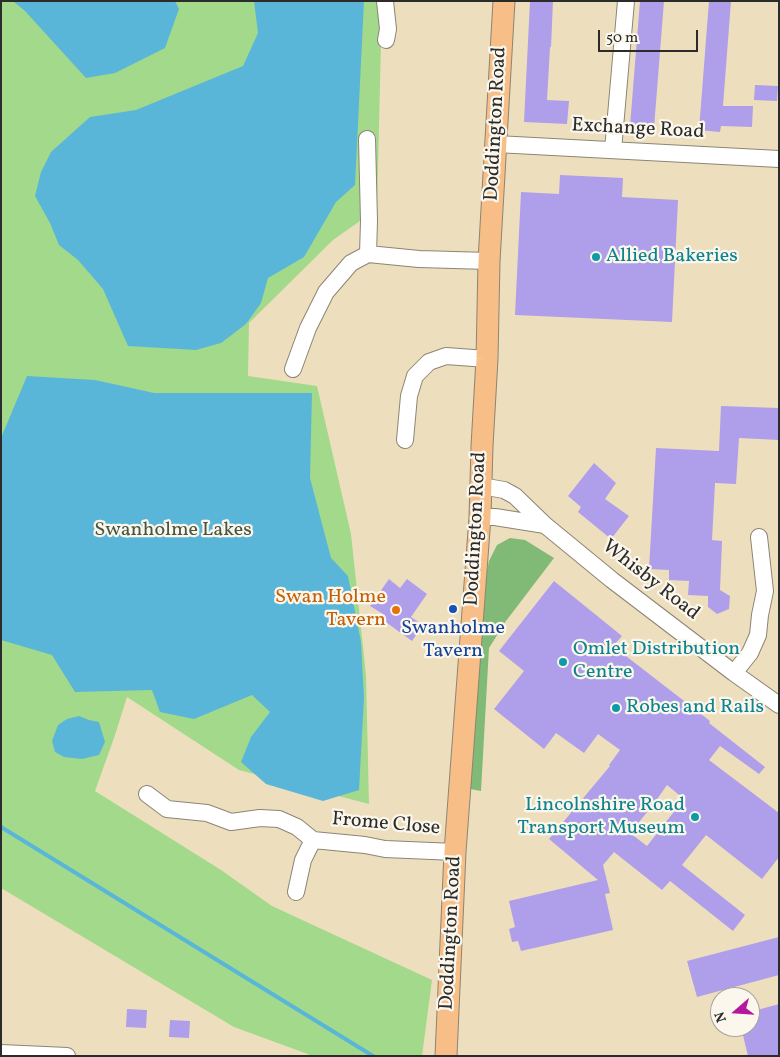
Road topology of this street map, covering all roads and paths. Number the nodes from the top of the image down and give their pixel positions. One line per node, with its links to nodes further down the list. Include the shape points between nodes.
1 (385, 1): 4 (street)
2 (504, 1): 6 (main road, Doddington Road)
3 (626, 1): 7 (street)
4 (386, 40)
5 (367, 139): 9 (street)
6 (496, 144): 7 (street, Exchange Road); 10 (main road, Doddington Road)
7 (612, 150): 8 (street, Exchange Road)
8 (779, 158)
9 (368, 254): 10 (street); 12 (street, via 351,263 326,292)
10 (489, 261): 11 (main road, Doddington Road)
11 (487, 359): 13 (street, via 446,356 429,362 415,376 409,396); 14 (main road, Doddington Road)
12 (293, 369)
13 (405, 440)
14 (481, 486): 15 (main road, Doddington Road); 16 (street, Whisby Road, via 504,490 515,496)
15 (480, 517): 16 (street, Whisby Road); 23 (main road, Doddington Road)
16 (545, 526): 19 (street, Whisby Road)
17 (759, 538): 18 (street)
18 (772, 591): 19 (street, via 760,615 758,635)
19 (734, 673): 20 (street, Whisby Road)
20 (779, 705)
21 (147, 794): 22 (street, Frome Close, via 167,809 207,813 231,822 279,818)
22 (313, 840): 23 (street, Frome Close, via 386,850); 24 (street, Frome Close, via 303,860)
23 (455, 852): 27 (main road, Doddington Road)
24 (296, 892)
25 (1, 1053): 26 (street)
26 (67, 1056)
27 (446, 1056)

